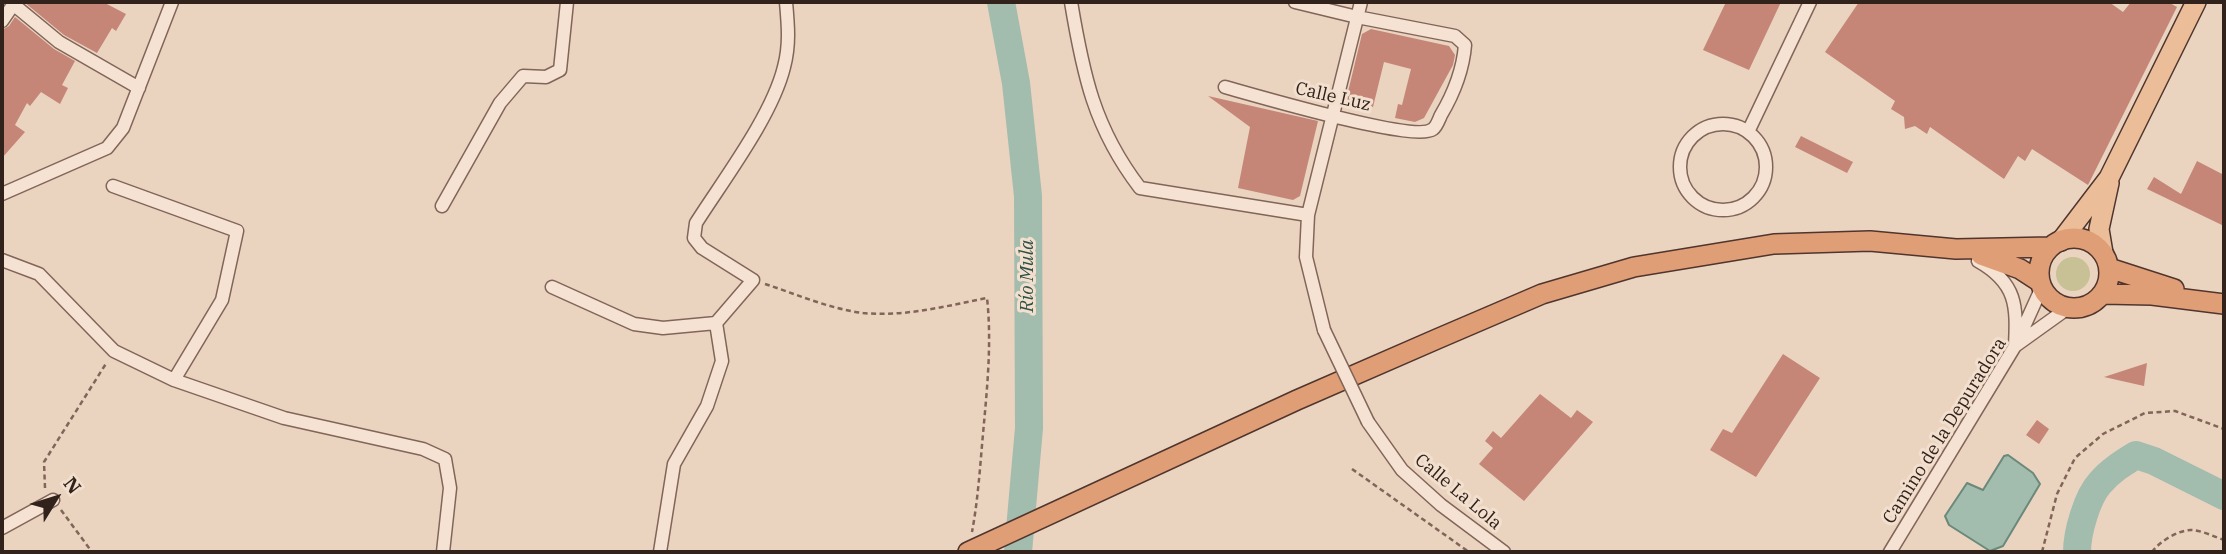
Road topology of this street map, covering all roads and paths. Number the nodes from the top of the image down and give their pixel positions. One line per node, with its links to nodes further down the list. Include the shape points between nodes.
1 (172, 2): 12 (street)
2 (567, 2): 19 (street, via 560,70 546,77 523,76 500,103)
3 (786, 2): 25 (street, via 789,37 784,67 768,108 696,223 694,238 702,248)
4 (1072, 2): 20 (street, via 1092,102 1119,159 1140,188)
5 (1295, 2): 10 (street)
6 (1361, 2): 10 (street, Calle La Lola)
7 (1810, 2): 15 (street)
8 (2196, 2): 16 (main road)
9 (14, 3): 11 (street); 12 (street, via 59,42)
10 (1357, 17): 14 (street, Calle La Lola); 14 (street, Calle Luz, via 1455,36 1465,45 1464,59 1454,94 1434,128 1399,130)
11 (2, 19)
12 (139, 88): 18 (street, via 123,128 107,148)
13 (1225, 88): 14 (street, Calle Luz)
14 (1333, 117): 20 (street, Calle La Lola)
15 (1748, 132): 15 (street, via 1721,124 1694,135 1685,146 1680,166 1693,199 1719,210 1746,204 1757,195 1766,169 1758,142)
16 (2109, 178): 21 (main road); 24 (main road, via 2099,229)
17 (113, 186): 34 (street, via 237,231 222,300)
18 (2, 194)
19 (442, 206)
20 (1308, 215): 45 (street, Calle La Lola, bridge, via 1306,257 1324,330 1368,422 1402,470)
21 (2055, 244): 22 (highway); 24 (highway, via 2084,239); 26 (highway, via 2040,262)
22 (1956, 249): 26 (highway, via 2020,269); 32 (street, via 1989,267 2006,284 2015,299); 40 (highway, via 1870,241 1774,244 1634,267 1530,299)
23 (2, 260): 33 (street, via 39,274)
24 (2106, 261): 28 (highway, via 2108,280); 29 (highway)
25 (753, 280): 31 (street); 40 (path, via 862,313 897,314 987,298 990,327 985,412)
26 (2041, 285): 30 (highway, via 2050,299); 32 (street)
27 (552, 287): 31 (street, via 634,324 663,328)
28 (2102, 294): 29 (highway); 30 (highway, via 2090,305)
29 (2216, 302)
30 (2068, 308): 32 (street, Camino de la Depuradora)
31 (716, 323): 43 (street, via 722,361 707,406 674,464)
32 (2015, 346): 46 (street, Camino de la Depuradora)
33 (114, 351): 34 (street); 37 (path, via 44,463 46,490)
34 (174, 380): 42 (street, via 284,418 423,449 445,459 450,488)
35 (2224, 429): 47 (path, via 2175,411 2144,413 2103,434 2075,458 2057,494)
36 (1352, 470): 44 (path)
37 (53, 500): 38 (street); 41 (path)
38 (2, 528)
39 (2224, 541): 48 (path, via 2192,530 2172,536)
40 (969, 547)
41 (92, 552)
42 (443, 552)
43 (660, 552)
44 (1469, 552)
45 (1504, 552)
46 (1890, 552)
47 (2042, 552)
48 (2152, 552)

